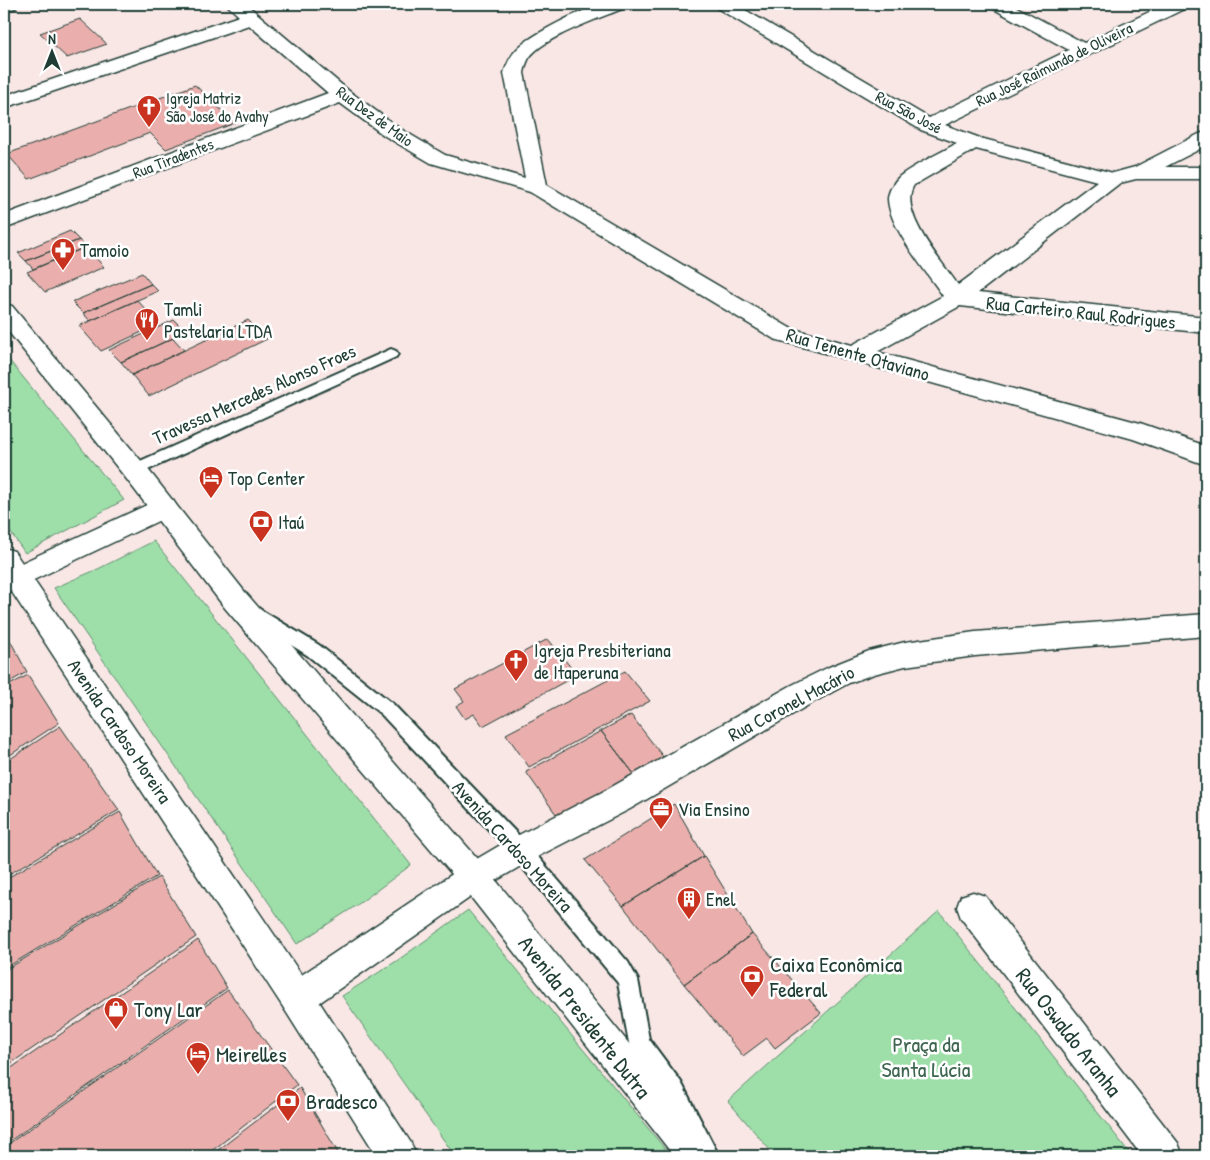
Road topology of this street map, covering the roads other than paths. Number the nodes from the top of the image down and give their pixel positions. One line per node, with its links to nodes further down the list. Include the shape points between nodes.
1 (9, 4): 7 (main road)
2 (235, 4): 8 (main road, Rua Dez de Maio)
3 (618, 4): 18 (main road, via 541,39 523,52 517,62 514,73)
4 (723, 4): 12 (main road, Rua São José)
5 (998, 4): 9 (main road)
6 (1180, 4): 9 (main road, Rua José Raimundo de Oliveira)
7 (4, 6)
8 (252, 18): 10 (main road, Rua Dez de Maio); 11 (main road)
9 (1082, 50): 12 (main road, Rua José Raimundo de Oliveira)
10 (342, 94): 18 (main road, Rua Dez de Maio, via 392,132 438,159); 19 (main road, Rua Tiradentes)
11 (4, 102)
12 (928, 126): 14 (main road, Rua São José)
13 (1206, 138): 15 (main road)
14 (973, 142): 17 (main road, Rua São José); 20 (main road, via 908,180 898,199 912,233)
15 (1136, 173): 16 (main road); 17 (main road)
16 (1206, 173)
17 (1113, 178): 20 (main road)
18 (537, 188): 24 (main road, Rua Tenente Otaviano, via 782,334)
19 (4, 222)
20 (956, 298): 22 (main road, Rua Carteiro Raul Rodrigues); 24 (main road)
21 (4, 311): 26 (main road, Avenida Cardoso Moreira)
22 (1206, 325)
23 (391, 354): 26 (lane, Travessa Mercedes Alonso Froes)
24 (856, 354): 25 (main road, Rua Tenente Otaviano, via 1140,432)
25 (1206, 456)
26 (134, 470): 27 (main road, Avenida Cardoso Moreira)
27 (164, 507): 28 (main road); 29 (main road, Avenida Cardoso Moreira)
28 (8, 572): 34 (main road, Avenida Cardoso Moreira)
29 (235, 600): 31 (lane, Avenida Cardoso Moreira, via 313,650 387,708); 32 (main road, Avenida Cardoso Moreira)
30 (1206, 625): 31 (main road, Rua Coronel Macário, via 975,644 905,654 869,664 802,694 619,799)
31 (520, 850): 32 (main road, Rua Coronel Macário); 37 (lane, Avenida Cardoso Moreira, via 628,980 639,1043 664,1076)
32 (474, 877): 34 (main road, Rua Coronel Macário); 36 (main road, Avenida Presidente Dutra)
33 (973, 907): 38 (main road, Rua Oswaldo Aranha)
34 (297, 998): 35 (main road, Avenida Cardoso Moreira)
35 (398, 1156)
36 (697, 1156)
37 (708, 1156)
38 (1165, 1156)

